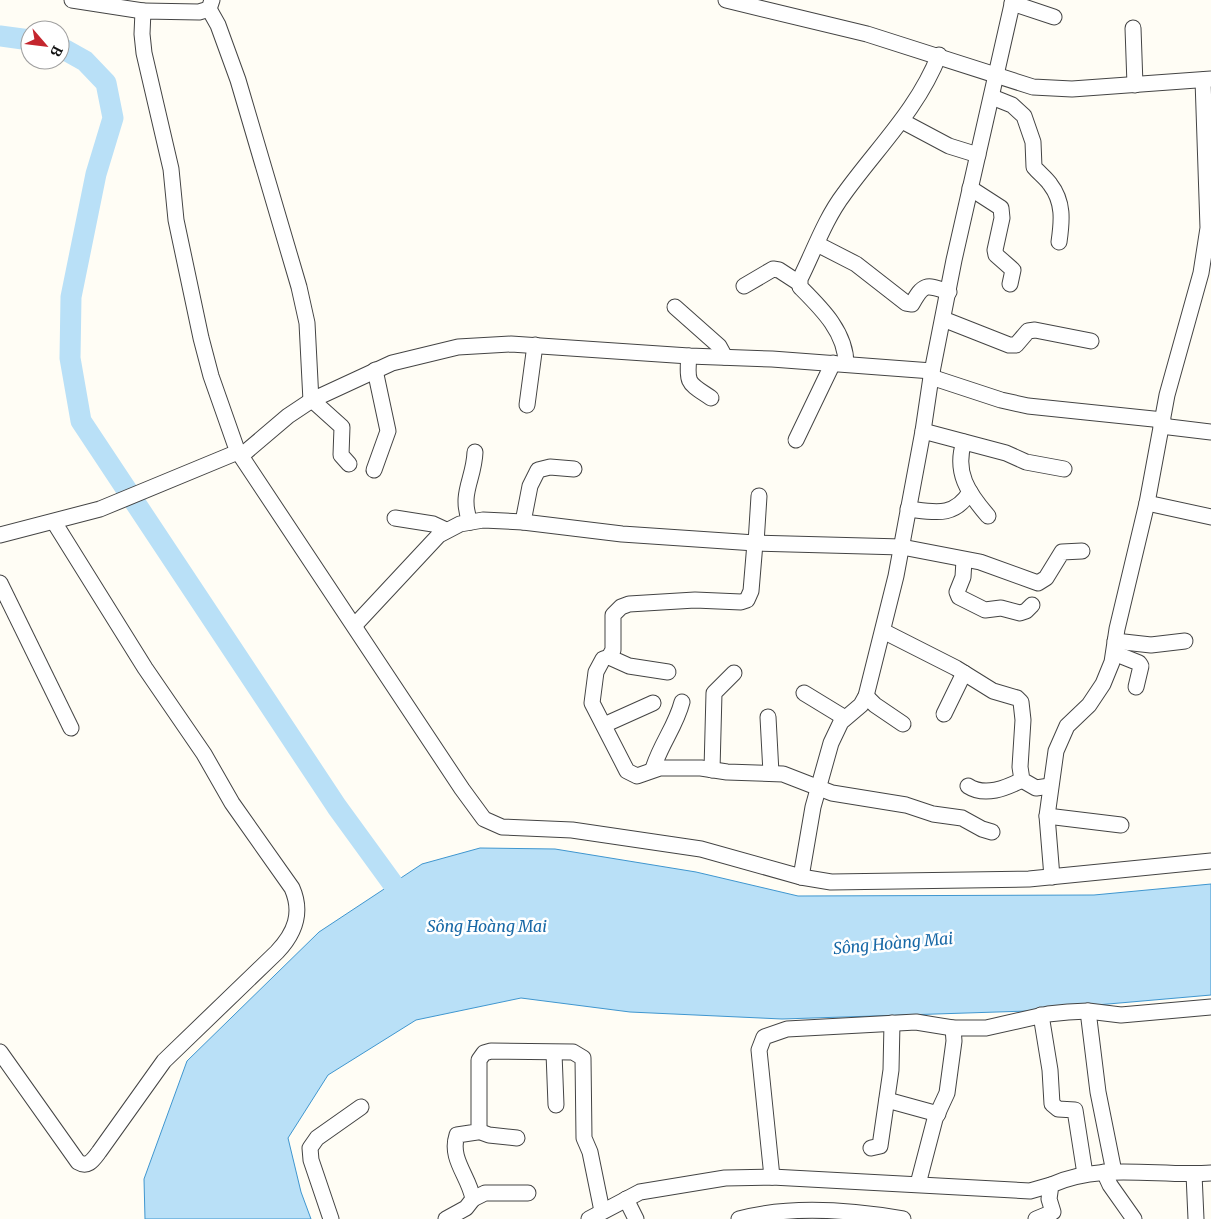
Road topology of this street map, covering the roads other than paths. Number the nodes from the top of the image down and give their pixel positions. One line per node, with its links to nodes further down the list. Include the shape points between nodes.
1 (72, 0): 5 (street)
2 (726, 0): 8 (street)
3 (1012, 2): 6 (street); 9 (street)
4 (211, 4): 5 (street, via 199,12); 32 (street, via 238,80 299,287 307,323)
5 (143, 11): 40 (street, via 144,53 171,169 176,220 201,338)
6 (1054, 17)
7 (1133, 28): 11 (street)
8 (939, 55): 9 (street); 13 (street, via 923,91)
9 (997, 75): 11 (street, via 1051,89); 12 (street)
10 (1207, 80): 11 (street); 34 (street, via 1208,228 1201,273)
11 (1136, 85)
12 (992, 97): 14 (street); 16 (street, via 1012,105 1024,116 1033,142 1034,167 1050,185 1061,207)
13 (902, 121): 14 (street, via 949,146); 17 (street, via 843,195)
14 (978, 155): 15 (street)
15 (970, 188): 19 (street, via 1001,208 995,250 1013,270); 21 (street)
16 (1059, 242)
17 (817, 244): 18 (street); 21 (street, via 856,264 906,304 912,304 921,288 926,286)
18 (799, 283): 20 (street, via 772,269); 28 (street, via 840,336 845,347)
19 (1010, 284)
20 (744, 286)
21 (949, 292): 23 (street)
22 (675, 307): 27 (street, via 719,346)
23 (943, 319): 24 (street, via 1010,345 1016,345 1028,331 1035,330); 30 (street)
24 (1091, 340)
25 (535, 345): 26 (street); 29 (street, via 458,347 410,357); 33 (street)
26 (689, 356): 27 (street); 31 (street, via 690,385)
27 (725, 357): 28 (street)
28 (840, 363): 30 (street); 37 (street)
29 (375, 370): 32 (street); 44 (street, via 388,431)
30 (932, 374): 34 (street, via 1001,400 1028,406); 35 (street)
31 (712, 398)
32 (312, 400): 40 (street); 41 (street, via 342,426 341,455)
33 (527, 405)
34 (1162, 423): 36 (street); 47 (street)
35 (923, 431): 38 (street); 48 (street)
36 (1211, 432)
37 (796, 440)
38 (964, 442): 42 (street, via 1026,462); 45 (street, via 959,465)
39 (475, 452): 53 (street, via 465,493)
40 (239, 453): 52 (street, via 106,507); 63 (street)
41 (349, 464)
42 (1064, 468)
43 (574, 469): 54 (street, via 550,467 538,470 530,486)
44 (374, 470)
45 (970, 492): 48 (street, via 951,511); 49 (street)
46 (759, 496): 57 (street)
47 (1147, 504): 50 (street); 66 (street)
48 (908, 509): 58 (street)
49 (988, 516)
50 (1211, 517)
51 (395, 518): 55 (street, via 433,524)
52 (54, 522): 56 (street); 100 (street, via 145,668 204,754 232,803 292,888 297,920 288,940 277,952 164,1061 88,1164 78,1162)
53 (470, 522): 54 (street); 55 (street)
54 (523, 522): 57 (street, via 622,534)
55 (446, 530): 63 (street)
56 (0, 535)
57 (756, 543): 58 (street); 67 (street, via 751,591 747,600 621,606 614,615)
58 (902, 547): 60 (street); 64 (street)
59 (1082, 551): 60 (street, via 1062,552 1046,578 1038,583 990,565)
60 (964, 560): 62 (street, via 963,577 957,592 959,597 985,610 1001,608 1020,613)
61 (0, 583): 81 (street)
62 (1032, 605)
63 (355, 625): 93 (street, via 372,656 484,819 502,827 572,830 701,849)
64 (883, 631): 70 (street); 73 (street)
65 (1185, 641): 66 (street)
66 (1115, 647): 71 (street, via 1140,663); 87 (street, via 1103,684 1089,705 1064,730 1056,751)
67 (610, 657): 68 (street, via 629,666); 80 (street, via 600,663 592,687 592,703)
68 (668, 672)
69 (734, 673): 83 (street, via 714,693)
70 (964, 673): 76 (street); 85 (street, via 993,691 1021,702 1024,720)
71 (1136, 687)
72 (804, 693): 78 (street)
73 (866, 696): 78 (street, via 861,705); 79 (street)
74 (682, 702): 82 (street)
75 (653, 703): 80 (street)
76 (944, 714)
77 (768, 717): 84 (street)
78 (845, 718): 88 (street, via 834,735)
79 (903, 724)
80 (604, 725): 82 (street, via 627,771 637,776)
81 (70, 728)
82 (653, 769): 83 (street)
83 (712, 770): 84 (street)
84 (771, 772): 88 (street)
85 (1022, 780): 86 (street, via 982,792); 87 (street, via 1036,788)
86 (968, 786)
87 (1050, 786): 89 (street)
88 (819, 787): 91 (street, via 840,795 877,799 962,818); 93 (street)
89 (1047, 816): 90 (street); 94 (street)
90 (1121, 825)
91 (992, 832)
92 (1211, 861): 94 (street)
93 (801, 876): 94 (street, via 831,882)
94 (1052, 877)
95 (1211, 1007): 96 (street, via 1121,1015)
96 (1088, 1011): 97 (street); 109 (street)
97 (1041, 1016): 99 (street, via 1000,1026); 111 (street, via 1052,1104 1058,1109 1075,1110)
98 (892, 1023): 99 (street, via 916,1022); 102 (street, via 892,1070); 113 (street, via 787,1029 764,1036 760,1060)
99 (953, 1028): 105 (street, via 947,1093)
100 (0, 1052)
101 (554, 1053): 103 (street); 106 (street, via 491,1051 481,1057); 119 (street, via 573,1052 583,1058 584,1138 590,1152)
102 (887, 1100): 105 (street); 108 (street, via 881,1143 877,1149)
103 (556, 1105)
104 (361, 1107): 123 (street, via 317,1138 310,1148)
105 (938, 1114): 114 (street)
106 (478, 1131): 107 (street); 117 (street, via 457,1135 454,1146)
107 (517, 1138)
108 (871, 1148)
109 (1109, 1172): 111 (street); 112 (street); 129 (street, via 1110,1185)
110 (1211, 1173): 112 (street)
111 (1085, 1174): 115 (street)
112 (1194, 1174): 130 (street)
113 (772, 1177): 114 (street); 118 (street, via 686,1183 640,1192)
114 (918, 1184): 115 (street, via 1030,1191)
115 (1051, 1185): 121 (street, via 1048,1199)
116 (528, 1193): 117 (street, via 485,1193)
117 (472, 1199): 124 (street, via 466,1208)
118 (626, 1199): 119 (street); 125 (street)
119 (595, 1215)
120 (766, 1216): 122 (street, via 812,1211); 126 (street)
121 (1056, 1216): 128 (street)
122 (885, 1217): 127 (street)
123 (331, 1219)
124 (446, 1219)
125 (636, 1219)
126 (739, 1219)
127 (903, 1219)
128 (1036, 1219)
129 (1134, 1219)
130 (1196, 1219)

